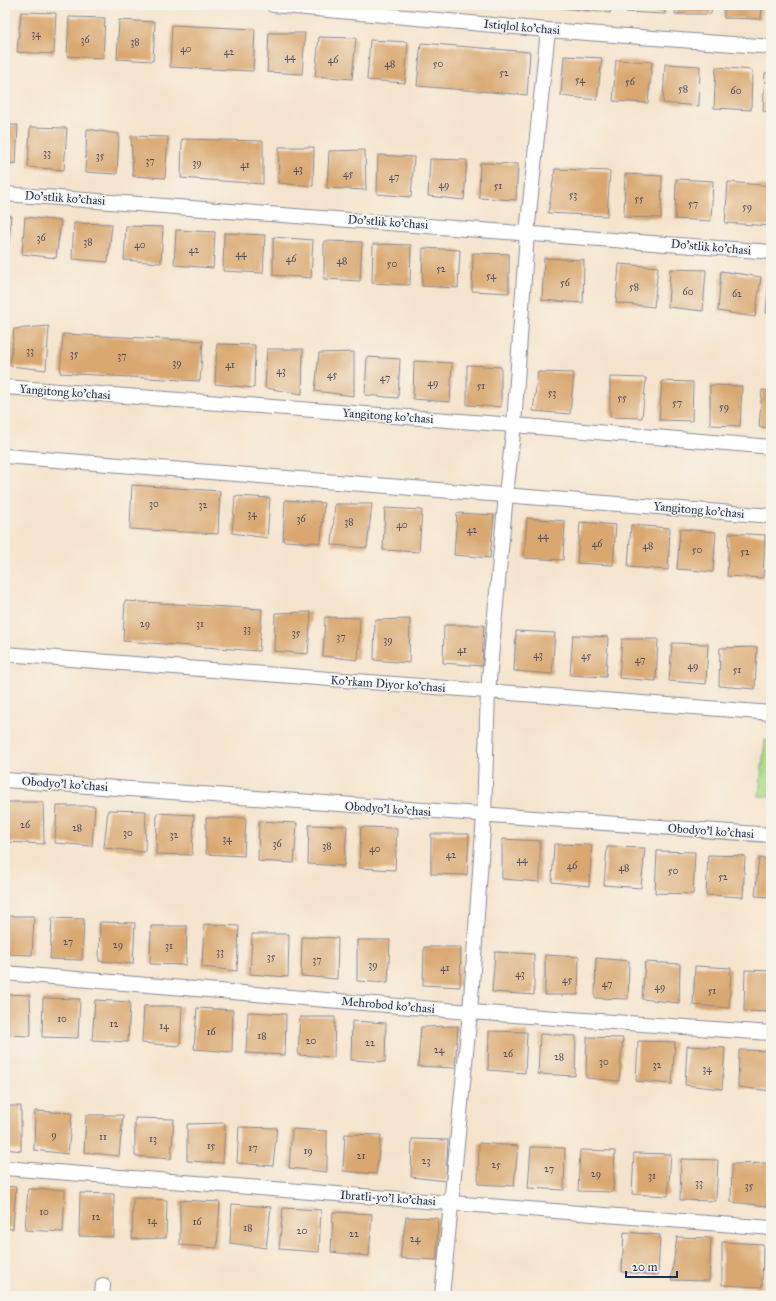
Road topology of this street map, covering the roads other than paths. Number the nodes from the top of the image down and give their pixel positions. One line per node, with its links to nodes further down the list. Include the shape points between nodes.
1 (273, 5): 2 (street, Istiqlol ko'chasi)
2 (548, 30): 3 (street, Istiqlol ko'chasi); 5 (street)
3 (771, 47)
4 (5, 194): 5 (street, Do'stlik ko'chasi)
5 (527, 233): 6 (street, Do'stlik ko'chasi); 8 (street)
6 (771, 252)
7 (5, 387): 8 (street, Yangitong ko'chasi)
8 (514, 425): 9 (street, Yangitong ko'chasi); 11 (street)
9 (771, 447)
10 (5, 456): 11 (street, Yangitong ko'chasi)
11 (506, 494): 12 (street, Yangitong ko'chasi); 14 (street)
12 (771, 516)
13 (5, 654): 14 (street, Ko'rkam Diyor ko'chasi)
14 (488, 691): 15 (street, Ko'rkam Diyor ko'chasi); 17 (street)
15 (771, 713)
16 (5, 780): 17 (street, Obodyo'l ko'chasi)
17 (484, 816): 18 (street, Obodyo'l ko'chasi); 20 (street)
18 (771, 835)
19 (5, 973): 20 (street, Mehrobod ko'chasi)
20 (470, 1012): 21 (street, Mehrobod ko'chasi); 23 (street)
21 (771, 1033)
22 (5, 1168): 23 (street, Ibratli-yo'l ko'chasi)
23 (452, 1202): 24 (street, Ibratli-yo'l ko'chasi); 25 (street)
24 (771, 1228)
25 (442, 1296)

